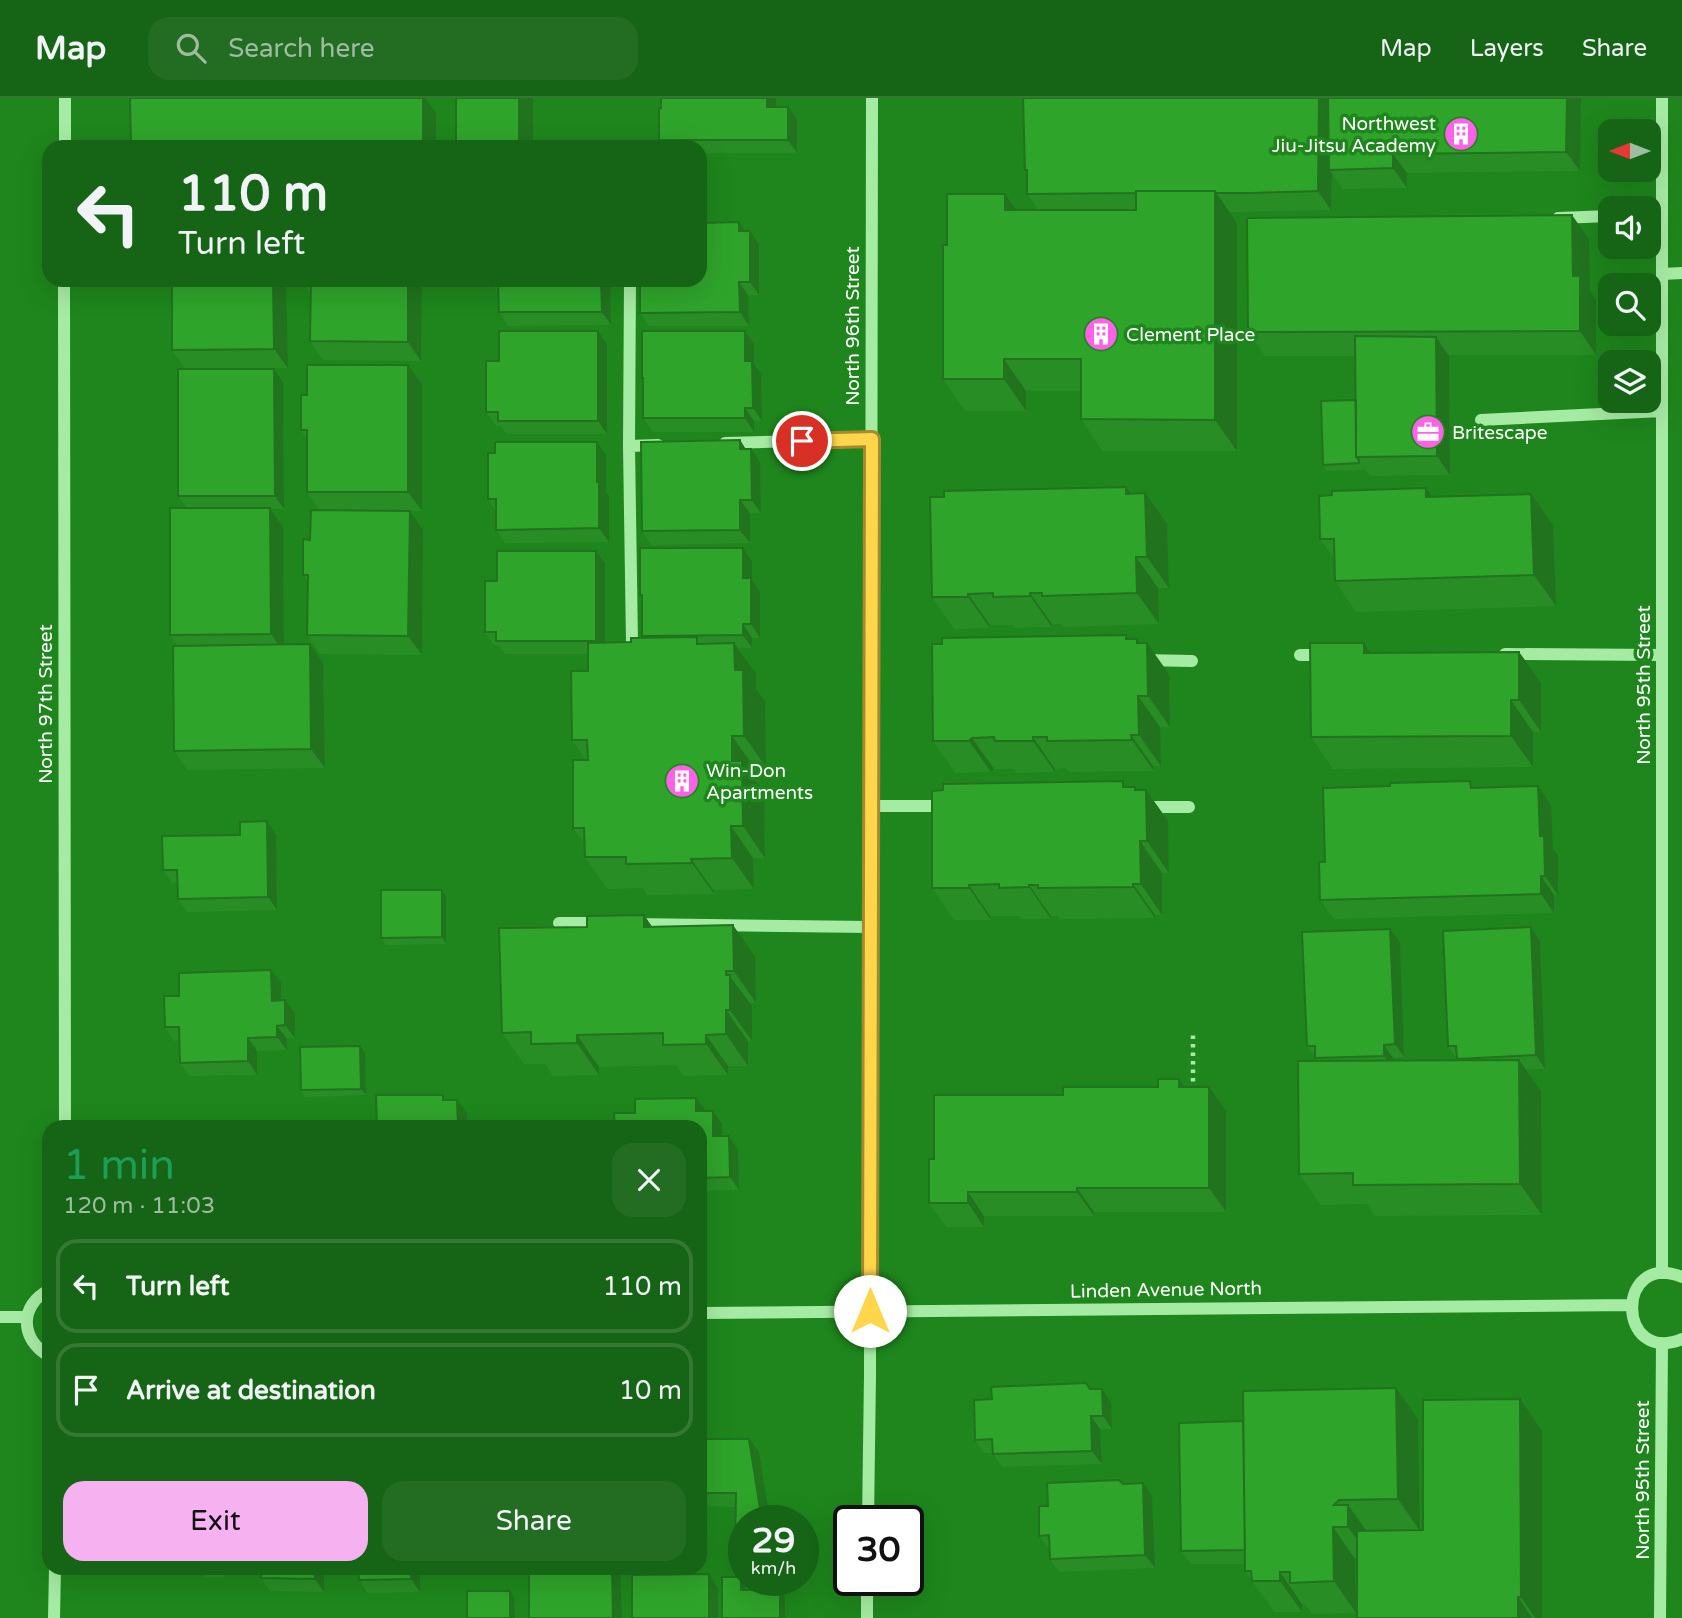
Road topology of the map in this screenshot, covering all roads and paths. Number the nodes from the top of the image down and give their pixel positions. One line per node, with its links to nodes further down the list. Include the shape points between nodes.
1 (65, 98): 4 (street)
2 (872, 98): 14 (street, North 96th Street)
3 (1662, 98): 5 (street, North 95th Street)
4 (65, 140)
5 (1662, 215): 9 (street, North 95th Street)
6 (1598, 216): 7 (street)
7 (1549, 218)
8 (1682, 273): 9 (street)
9 (1662, 274): 12 (street, North 95th Street)
10 (64, 287): 33 (street, North 97th Street)
11 (630, 287): 17 (street)
12 (1662, 411): 13 (street); 22 (street, North 95th Street)
13 (1481, 420)
14 (872, 439): 15 (street); 25 (street, North 96th Street)
15 (709, 444)
16 (669, 445): 17 (street)
17 (629, 446): 18 (street)
18 (632, 643)
19 (1491, 654): 22 (street)
20 (1300, 655): 21 (street)
21 (1341, 655)
22 (1662, 655): 34 (street, North 95th Street)
23 (1124, 660): 24 (street)
24 (1192, 661)
25 (871, 806): 26 (street); 30 (street, North 96th Street)
26 (966, 806)
27 (1133, 807): 28 (street)
28 (1189, 807)
29 (559, 923): 30 (street)
30 (871, 927): 38 (street, North 96th Street)
31 (1193, 1035): 32 (path)
32 (1192, 1102)
33 (65, 1120)
34 (1662, 1273): 35 (street); 37 (street, via 1642,1282)
35 (1682, 1277)
36 (42, 1294): 41 (street)
37 (1632, 1305): 38 (street, Linden Avenue North); 43 (street, via 1633,1322 1640,1332)
38 (870, 1311): 39 (street, Linden Avenue North); 45 (street, North 96th Street)
39 (707, 1313)
40 (0, 1317): 41 (street)
41 (27, 1317): 44 (street, via 30,1339)
42 (1682, 1339): 43 (street)
43 (1662, 1343): 50 (street, North 95th Street)
44 (42, 1351)
45 (868, 1505)
46 (55, 1575): 48 (street)
47 (867, 1596): 49 (street)
48 (54, 1618)
49 (867, 1618)
50 (1660, 1618)

